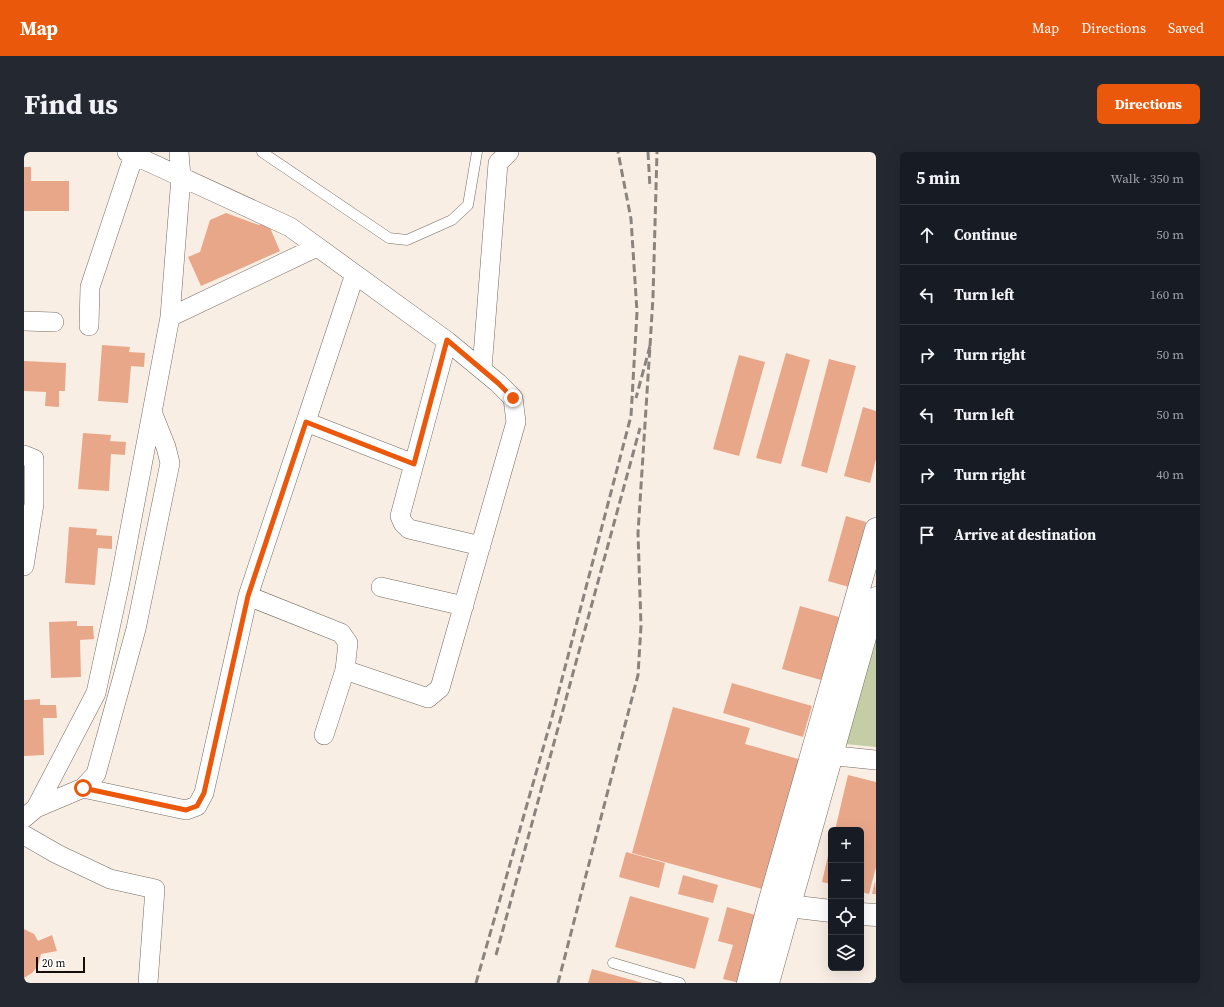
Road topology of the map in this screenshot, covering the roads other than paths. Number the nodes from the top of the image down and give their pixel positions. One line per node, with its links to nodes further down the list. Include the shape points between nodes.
1 (178, 152): 6 (street)
2 (262, 152): 3 (lane, via 389,238 408,240 452,220 468,205)
3 (478, 152)
4 (509, 152): 14 (street, via 498,163)
5 (130, 154): 6 (street); 12 (street, via 90,287)
6 (181, 177): 7 (street, via 290,227); 9 (street)
7 (318, 247): 8 (street); 9 (street)
8 (355, 274): 13 (street); 16 (street)
9 (170, 317): 15 (street)
10 (24, 321): 11 (street)
11 (54, 322)
12 (89, 326)
13 (447, 340): 14 (street); 18 (street)
14 (482, 369): 20 (street, via 513,398 516,422)
15 (152, 412): 30 (street, via 170,463 134,636 96,774); 31 (street, via 96,693)
16 (306, 422): 18 (street); 23 (street)
17 (24, 455): 21 (street, via 34,459 34,504)
18 (414, 464): 20 (street, via 400,516 403,523 409,529)
19 (876, 529): 28 (main road)
20 (481, 546): 25 (street)
21 (24, 566)
22 (381, 587): 25 (street)
23 (248, 596): 26 (street, via 341,633 348,643); 30 (street, via 204,793 197,806 186,810)
24 (876, 598): 28 (main road)
25 (464, 606): 26 (street, via 440,688 428,698)
26 (345, 670): 27 (street)
27 (324, 735)
28 (822, 754): 29 (street); 33 (main road)
29 (876, 760)
30 (83, 788): 31 (street)
31 (30, 813)
32 (24, 835): 38 (street, via 110,879 155,889)
33 (779, 905): 34 (main road); 40 (main road); 41 (main road)
34 (828, 911)
35 (864, 914): 36 (main road)
36 (876, 915)
37 (613, 964): 39 (lane)
38 (148, 983)
39 (680, 983)
40 (748, 983)
41 (768, 983)

